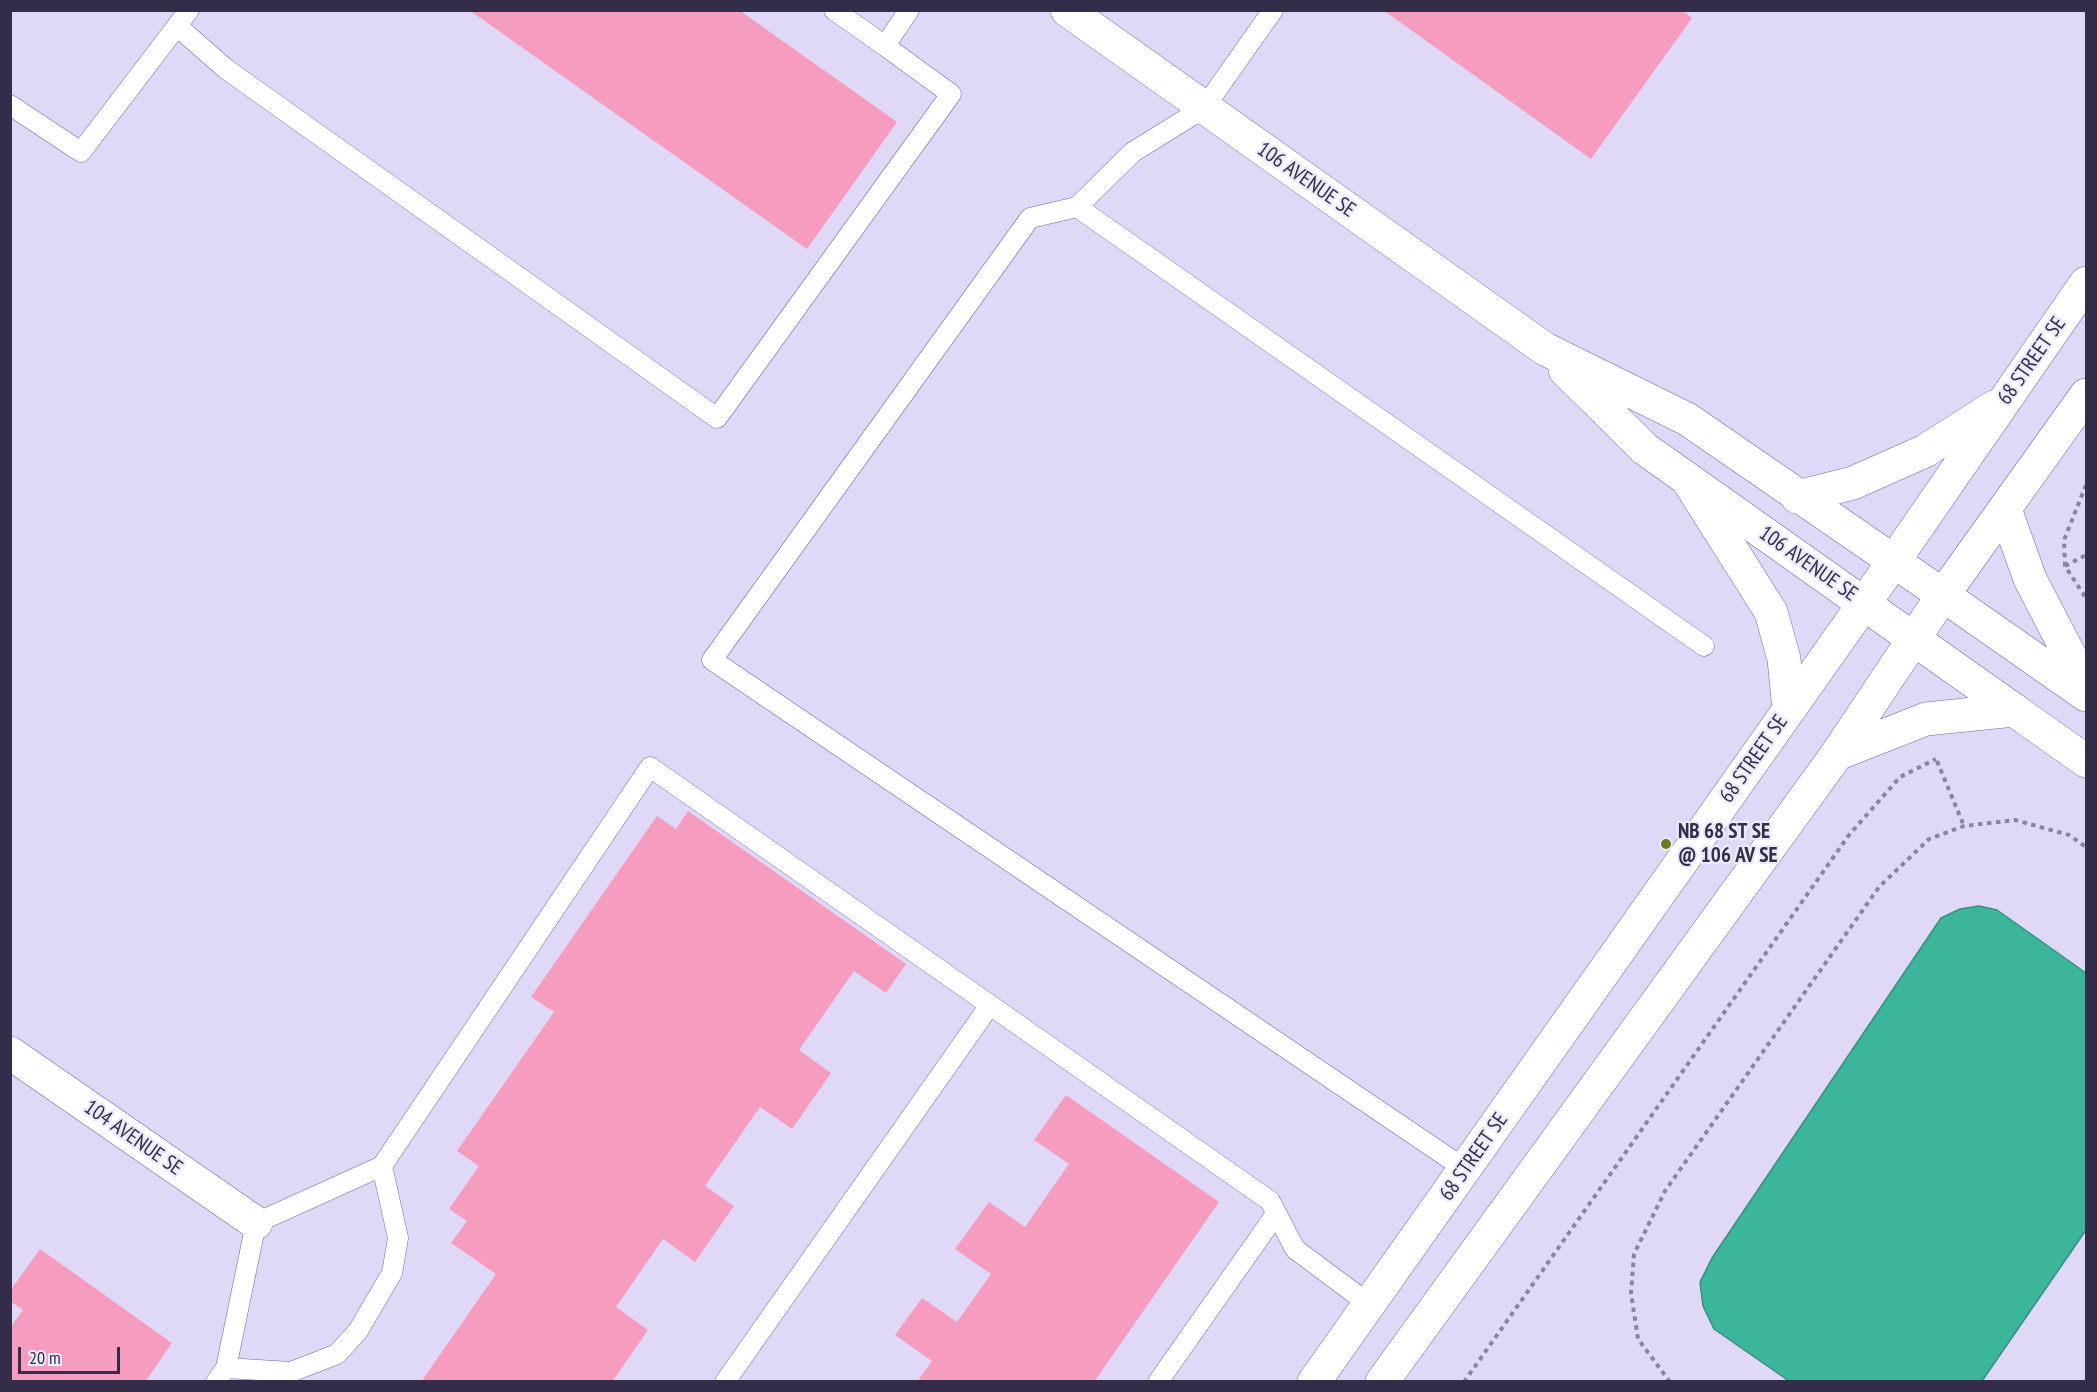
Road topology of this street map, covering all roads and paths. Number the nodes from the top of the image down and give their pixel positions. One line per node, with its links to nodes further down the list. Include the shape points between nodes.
1 (834, 10): 6 (lane)
2 (909, 10): 6 (lane)
3 (1067, 10): 8 (street, 106 AVENUE SE)
4 (1273, 10): 8 (lane)
5 (183, 18): 6 (lane, via 226,69 717,418 951,94); 7 (lane, via 81,152)
6 (885, 46)
7 (10, 105)
8 (1204, 108): 9 (lane, via 1133,152); 11 (street, 106 AVENUE SE)
9 (1077, 207): 25 (lane); 37 (lane, via 1030,218 712,660)
10 (2086, 283): 13 (street, 68 STREET SE)
11 (1545, 349): 14 (street, 106 AVENUE SE, via 1645,449); 16 (street, 106 AVENUE SE, via 1687,419)
12 (2086, 394): 17 (street)
13 (2005, 400): 16 (street, via 1925,451 1853,483); 19 (street, 68 STREET SE)
14 (1687, 478): 23 (street, 106 AVENUE SE); 28 (street, via 1771,612 1784,659)
15 (2086, 485): 20 (path, via 2064,540)
16 (1797, 497): 19 (street, 106 AVENUE SE)
17 (2005, 509): 21 (street); 26 (street, via 2030,579)
18 (2086, 555): 20 (path)
19 (1893, 562): 21 (street, 106 AVENUE SE); 23 (street, 68 STREET SE)
20 (2065, 566): 22 (path)
21 (1943, 595): 24 (street); 27 (street, 106 AVENUE SE)
22 (2086, 598)
23 (1864, 602): 24 (street, 106 AVENUE SE); 28 (street, 68 STREET SE)
24 (1914, 638): 29 (street, 106 AVENUE SE); 30 (street)
25 (1704, 646)
26 (2086, 687)
27 (2086, 695)
28 (1789, 710): 37 (street, 68 STREET SE)
29 (2014, 710): 30 (street, via 1926,719); 31 (street, 106 AVENUE SE)
30 (1837, 754): 45 (street)
31 (2086, 761)
32 (1964, 826): 33 (path, via 2015,820 2069,835); 46 (path, via 1936,760 1900,777 1849,835); 47 (path, via 1929,839 1879,887 1665,1191 1634,1254 1631,1293 1638,1339)
33 (2086, 847)
34 (990, 1005): 36 (lane, via 650,767); 38 (lane, via 1270,1201); 42 (lane)
35 (10, 1053): 39 (street, 104 AVENUE SE)
36 (382, 1166): 39 (lane); 41 (lane, via 398,1238 392,1273 358,1330 337,1354 291,1372)
37 (1465, 1170): 40 (street, 68 STREET SE)
38 (1276, 1214): 40 (lane, via 1294,1249); 43 (lane)
39 (256, 1223): 41 (lane)
40 (1370, 1305): 44 (street, 68 STREET SE)
41 (221, 1375)
42 (726, 1382)
43 (1158, 1382)
44 (1314, 1382)
45 (1382, 1382)
46 (1464, 1382)
47 (1670, 1382)

